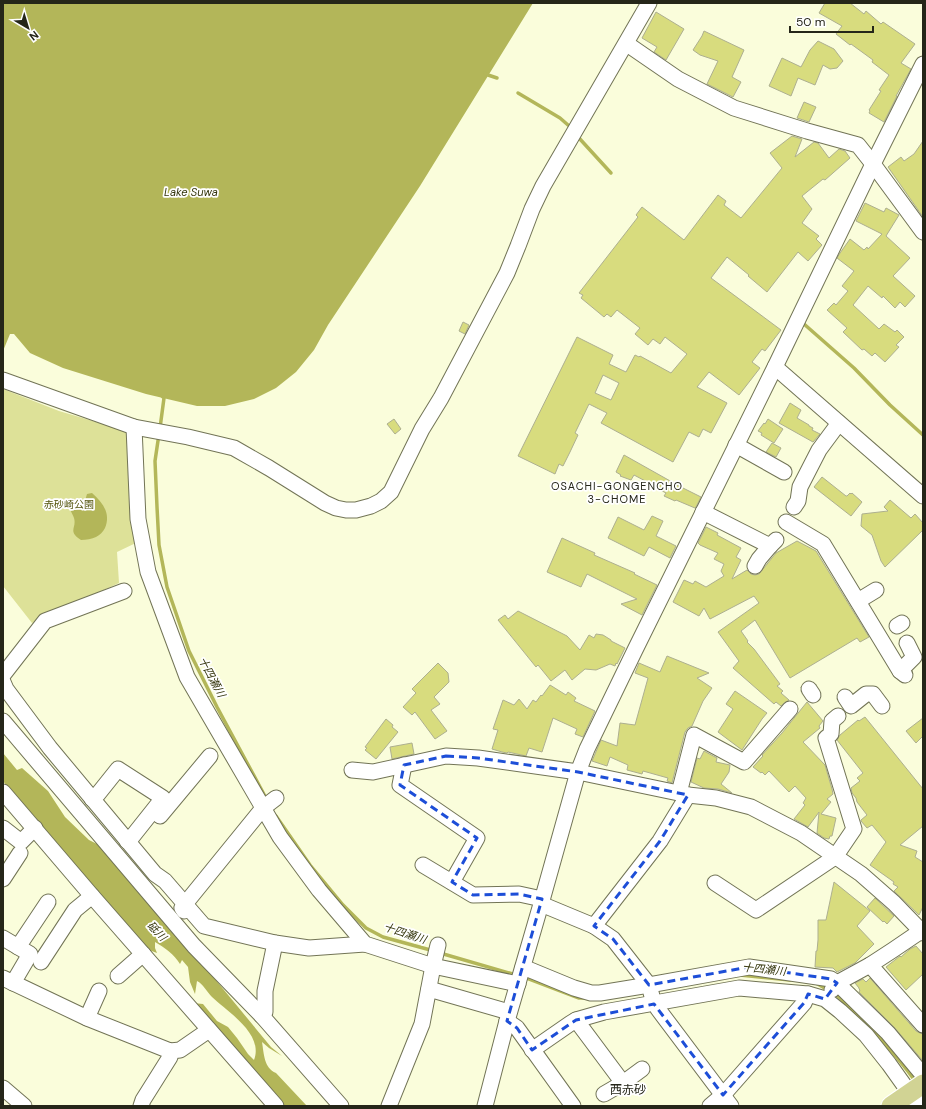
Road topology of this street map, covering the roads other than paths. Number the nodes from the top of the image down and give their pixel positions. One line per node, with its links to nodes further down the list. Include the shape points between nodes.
1 (649, 3): 9 (street, via 543,186 507,273 422,429 391,492 381,501 356,510 336,508 234,448)
2 (630, 46): 4 (street, via 678,80 734,108 858,145)
3 (923, 64): 4 (street)
4 (873, 164): 5 (street); 6 (street)
5 (923, 232)
6 (775, 367): 8 (street); 10 (street)
7 (3, 380): 9 (street)
8 (839, 423): 12 (street); 13 (street, via 819,450 800,487)
9 (138, 428): 35 (street, via 138,519 148,572 188,676)
10 (736, 445): 11 (street); 14 (street, via 733,464)
11 (784, 472)
12 (923, 496)
13 (798, 506)
14 (703, 512): 16 (street, via 773,543); 31 (street)
15 (786, 522): 19 (street, via 823,544)
16 (755, 566)
17 (124, 592): 21 (street, via 45,621)
18 (881, 594): 19 (street)
19 (858, 601): 20 (street, via 883,654 903,673 914,657)
20 (906, 643)
21 (3, 675)
22 (3, 682): 34 (street, via 50,748)
23 (845, 697): 24 (street, via 851,706 866,694 873,694)
24 (882, 706)
25 (790, 709): 33 (street, via 744,762 694,735)
26 (833, 718): 40 (street, via 831,734 826,738 854,829)
27 (3, 721): 47 (street)
28 (210, 756): 38 (street, via 139,841 138,846)
29 (404, 765): 30 (street, via 373,772); 31 (street, via 446,756); 44 (street, via 400,785 477,838)
30 (352, 770)
31 (578, 772): 33 (street); 48 (street)
32 (3, 792): 37 (street)
33 (684, 794): 40 (street, via 716,798 751,807 801,833); 51 (street, via 660,840)
34 (92, 799): 38 (street); 38 (street, via 118,769 163,798 132,838)
35 (270, 803): 50 (street); 55 (street, via 280,837 319,890)
36 (3, 828): 37 (street, via 21,842)
37 (35, 828): 46 (street)
38 (131, 845): 42 (street)
39 (20, 853): 43 (street)
40 (835, 856): 45 (street, via 756,910); 52 (street, via 861,874)
41 (423, 865): 44 (street)
42 (155, 874): 47 (street, via 161,896); 50 (street)
43 (3, 879)
44 (452, 882): 48 (street, via 473,895 519,894)
45 (715, 883)
46 (92, 896): 59 (street); 60 (street, via 75,910)
47 (156, 901): 56 (street)
48 (542, 901): 51 (street); 65 (street)
49 (48, 902): 58 (street)
50 (185, 904): 54 (street, via 204,926); 56 (street, via 182,908 202,940)
51 (594, 926): 71 (street, via 613,939)
52 (922, 932): 62 (street)
53 (3, 938): 58 (street)
54 (275, 943): 55 (street, via 309,948); 73 (street, via 265,992 265,1012)
55 (365, 944): 61 (street)
56 (194, 946): 73 (street)
57 (438, 946): 61 (street)
58 (18, 947): 66 (street, via 30,954)
59 (143, 954): 64 (street); 78 (street)
60 (41, 962)
61 (433, 965): 65 (street); 68 (street)
62 (870, 965): 70 (street); 77 (street)
63 (749, 969): 67 (street); 70 (street, via 832,979); 71 (street)
64 (118, 976)
65 (520, 976): 71 (street, via 591,993); 74 (street)
66 (8, 980): 75 (street)
67 (748, 987): 71 (street); 72 (street)
68 (428, 989): 74 (street); 91 (street, via 422,1024)
69 (99, 991): 75 (street)
70 (831, 991): 72 (street); 84 (street, via 840,1011); 84 (street, via 888,1033)
71 (652, 994): 76 (street); 86 (street, via 658,1009)
72 (808, 994): 86 (street, via 804,1003)
73 (262, 1016): 90 (street)
74 (508, 1017): 79 (street); 92 (street)
75 (87, 1018): 80 (street)
76 (576, 1020): 79 (street); 82 (street)
77 (923, 1025)
78 (209, 1030): 80 (street, via 180,1050); 89 (street)
79 (532, 1050): 93 (street)
80 (170, 1051): 88 (street, via 170,1057 142,1100)
81 (642, 1069): 82 (street)
82 (623, 1083): 85 (street)
83 (3, 1088): 87 (street)
84 (918, 1090): 95 (main road)
85 (604, 1094)
86 (727, 1100): 94 (street)
87 (24, 1106)
88 (141, 1106)
89 (276, 1106)
90 (341, 1106)
91 (389, 1106)
92 (485, 1106)
93 (573, 1106)
94 (710, 1106)
95 (892, 1106)

